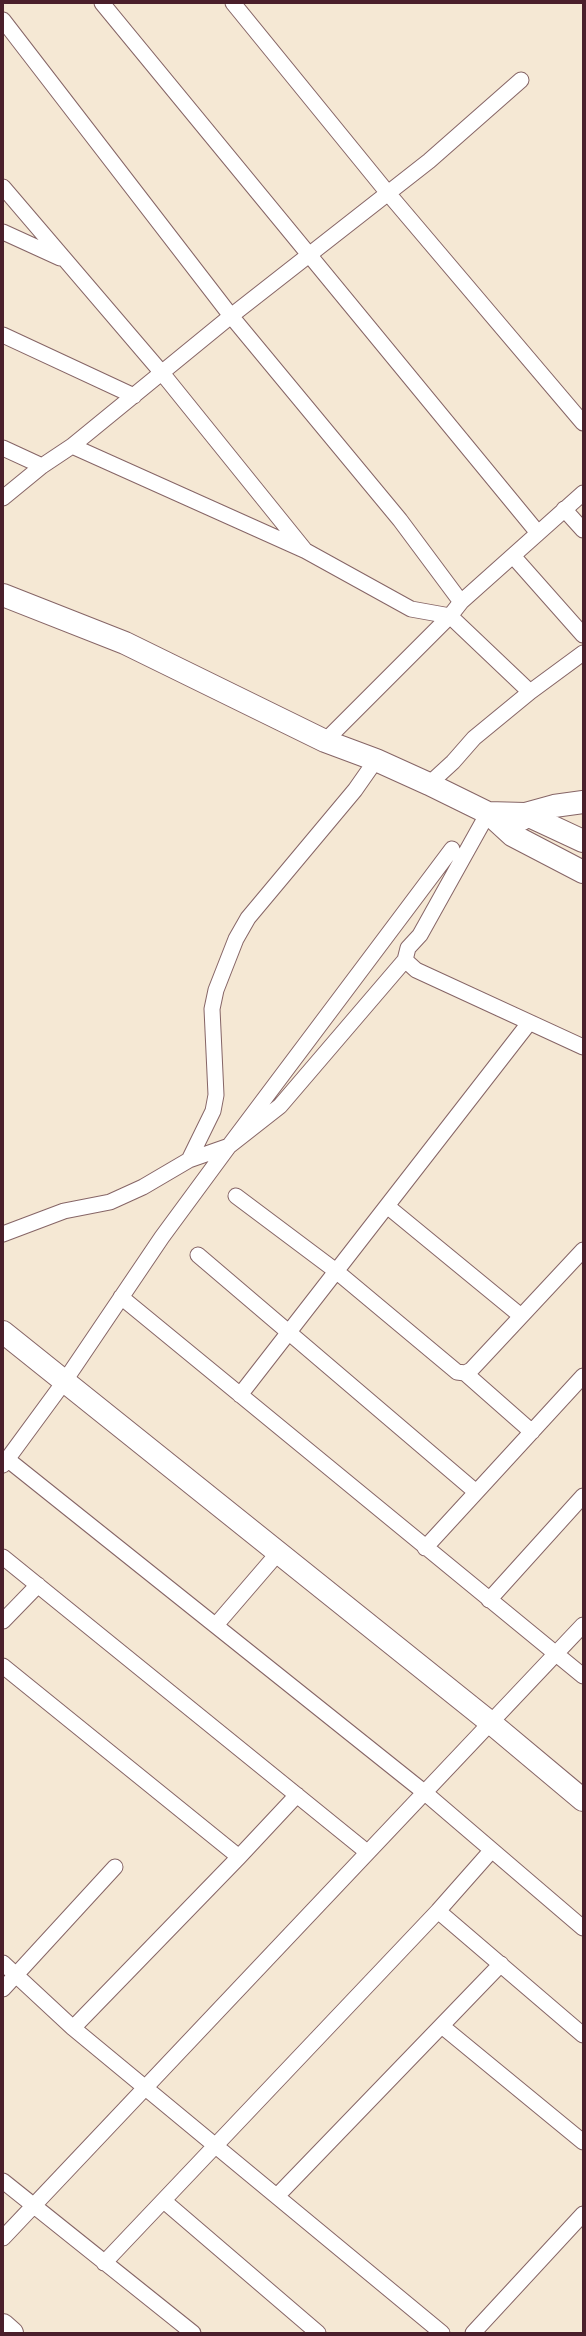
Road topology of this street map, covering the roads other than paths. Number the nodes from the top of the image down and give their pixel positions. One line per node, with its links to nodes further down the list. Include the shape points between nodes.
1 (102, 3): 8 (street)
2 (233, 3): 6 (street)
3 (3, 20): 10 (street)
4 (521, 80): 6 (street, via 428,161)
5 (3, 187): 9 (street)
6 (387, 192): 8 (street); 14 (street)
7 (3, 232): 9 (street)
8 (309, 255): 10 (street); 22 (street)
9 (65, 261): 12 (street)
10 (231, 316): 12 (street); 26 (street, via 400,520)
11 (3, 335): 13 (street)
12 (162, 373): 13 (street); 23 (street)
13 (134, 396): 15 (street)
14 (583, 423)
15 (72, 446): 17 (street); 23 (street)
16 (3, 448): 17 (street)
17 (42, 466): 19 (street)
18 (583, 493): 20 (street)
19 (3, 498)
20 (564, 509): 21 (street); 22 (street)
21 (583, 530)
22 (538, 533): 24 (street)
23 (306, 550): 27 (street, via 410,609)
24 (513, 556): 26 (street); 28 (street)
25 (3, 595): 31 (street, via 125,643)
26 (461, 602): 27 (street)
27 (450, 616): 30 (street); 31 (street)
28 (583, 635)
29 (583, 653): 30 (street)
30 (530, 692): 33 (street, via 474,738)
31 (325, 741): 32 (street)
32 (376, 760): 33 (street); 45 (street, via 355,790 248,918 236,938 216,990 212,1009 216,1088 214,1106)
33 (429, 784): 35 (street)
34 (583, 802): 36 (street)
35 (488, 813): 36 (street); 37 (street); 41 (street, via 420,935 408,948)
36 (525, 814): 37 (street); 38 (street)
37 (512, 836): 40 (street)
38 (583, 841)
39 (452, 849): 44 (street)
40 (583, 872)
41 (405, 960): 42 (street, via 416,970); 44 (street, via 280,1106)
42 (529, 1023): 43 (street); 47 (street)
43 (583, 1047)
44 (229, 1146): 45 (street); 52 (street)
45 (189, 1160): 48 (street, via 110,1202 64,1211)
46 (236, 1196): 51 (street)
47 (387, 1206): 51 (street); 53 (street)
48 (3, 1234)
49 (583, 1250): 53 (street)
50 (198, 1255): 55 (street)
51 (336, 1271): 55 (street); 56 (street, via 457,1372)
52 (121, 1297): 58 (street); 59 (street)
53 (521, 1316): 56 (street)
54 (3, 1332): 58 (street)
55 (288, 1334): 59 (street); 62 (street)
56 (465, 1374): 60 (street)
57 (583, 1376): 60 (street)
58 (64, 1382): 61 (street); 65 (street)
59 (240, 1395): 64 (street)
60 (532, 1432): 62 (street)
61 (5, 1462): 71 (street)
62 (476, 1492): 64 (street)
63 (583, 1496): 68 (street)
64 (425, 1548): 68 (street)
65 (278, 1553): 71 (street); 75 (street)
66 (3, 1557): 67 (street)
67 (38, 1585): 69 (street); 77 (street)
68 (489, 1600): 72 (street)
69 (3, 1621)
70 (583, 1625): 72 (street)
71 (216, 1626): 76 (street)
72 (557, 1652): 74 (street); 75 (street)
73 (3, 1666): 81 (street)
74 (583, 1676)
75 (491, 1723): 76 (street); 78 (street)
76 (424, 1792): 79 (street); 80 (street)
77 (297, 1795): 80 (street); 81 (street)
78 (583, 1800)
79 (491, 1851): 83 (street); 84 (street)
80 (367, 1852): 92 (street)
81 (239, 1857): 90 (street)
82 (115, 1867): 87 (street)
83 (438, 1911): 86 (street); 94 (street)
84 (583, 1928)
85 (3, 1963): 87 (street)
86 (501, 1964): 89 (street); 91 (street)
87 (18, 1975): 88 (street); 90 (street)
88 (3, 1989)
89 (443, 2027): 93 (street); 96 (street)
90 (72, 2028): 92 (street)
91 (583, 2035)
92 (145, 2086): 94 (street); 98 (street)
93 (583, 2142)
94 (216, 2146): 96 (street); 97 (street)
95 (3, 2181): 98 (street)
96 (277, 2196): 106 (street)
97 (164, 2201): 101 (street); 105 (street)
98 (32, 2206): 100 (street); 101 (street)
99 (583, 2214): 107 (street)
100 (3, 2238)
101 (104, 2263): 104 (street)
102 (3, 2326): 103 (street)
103 (12, 2333)
104 (193, 2333)
105 (318, 2333)
106 (442, 2333)
107 (473, 2333)

